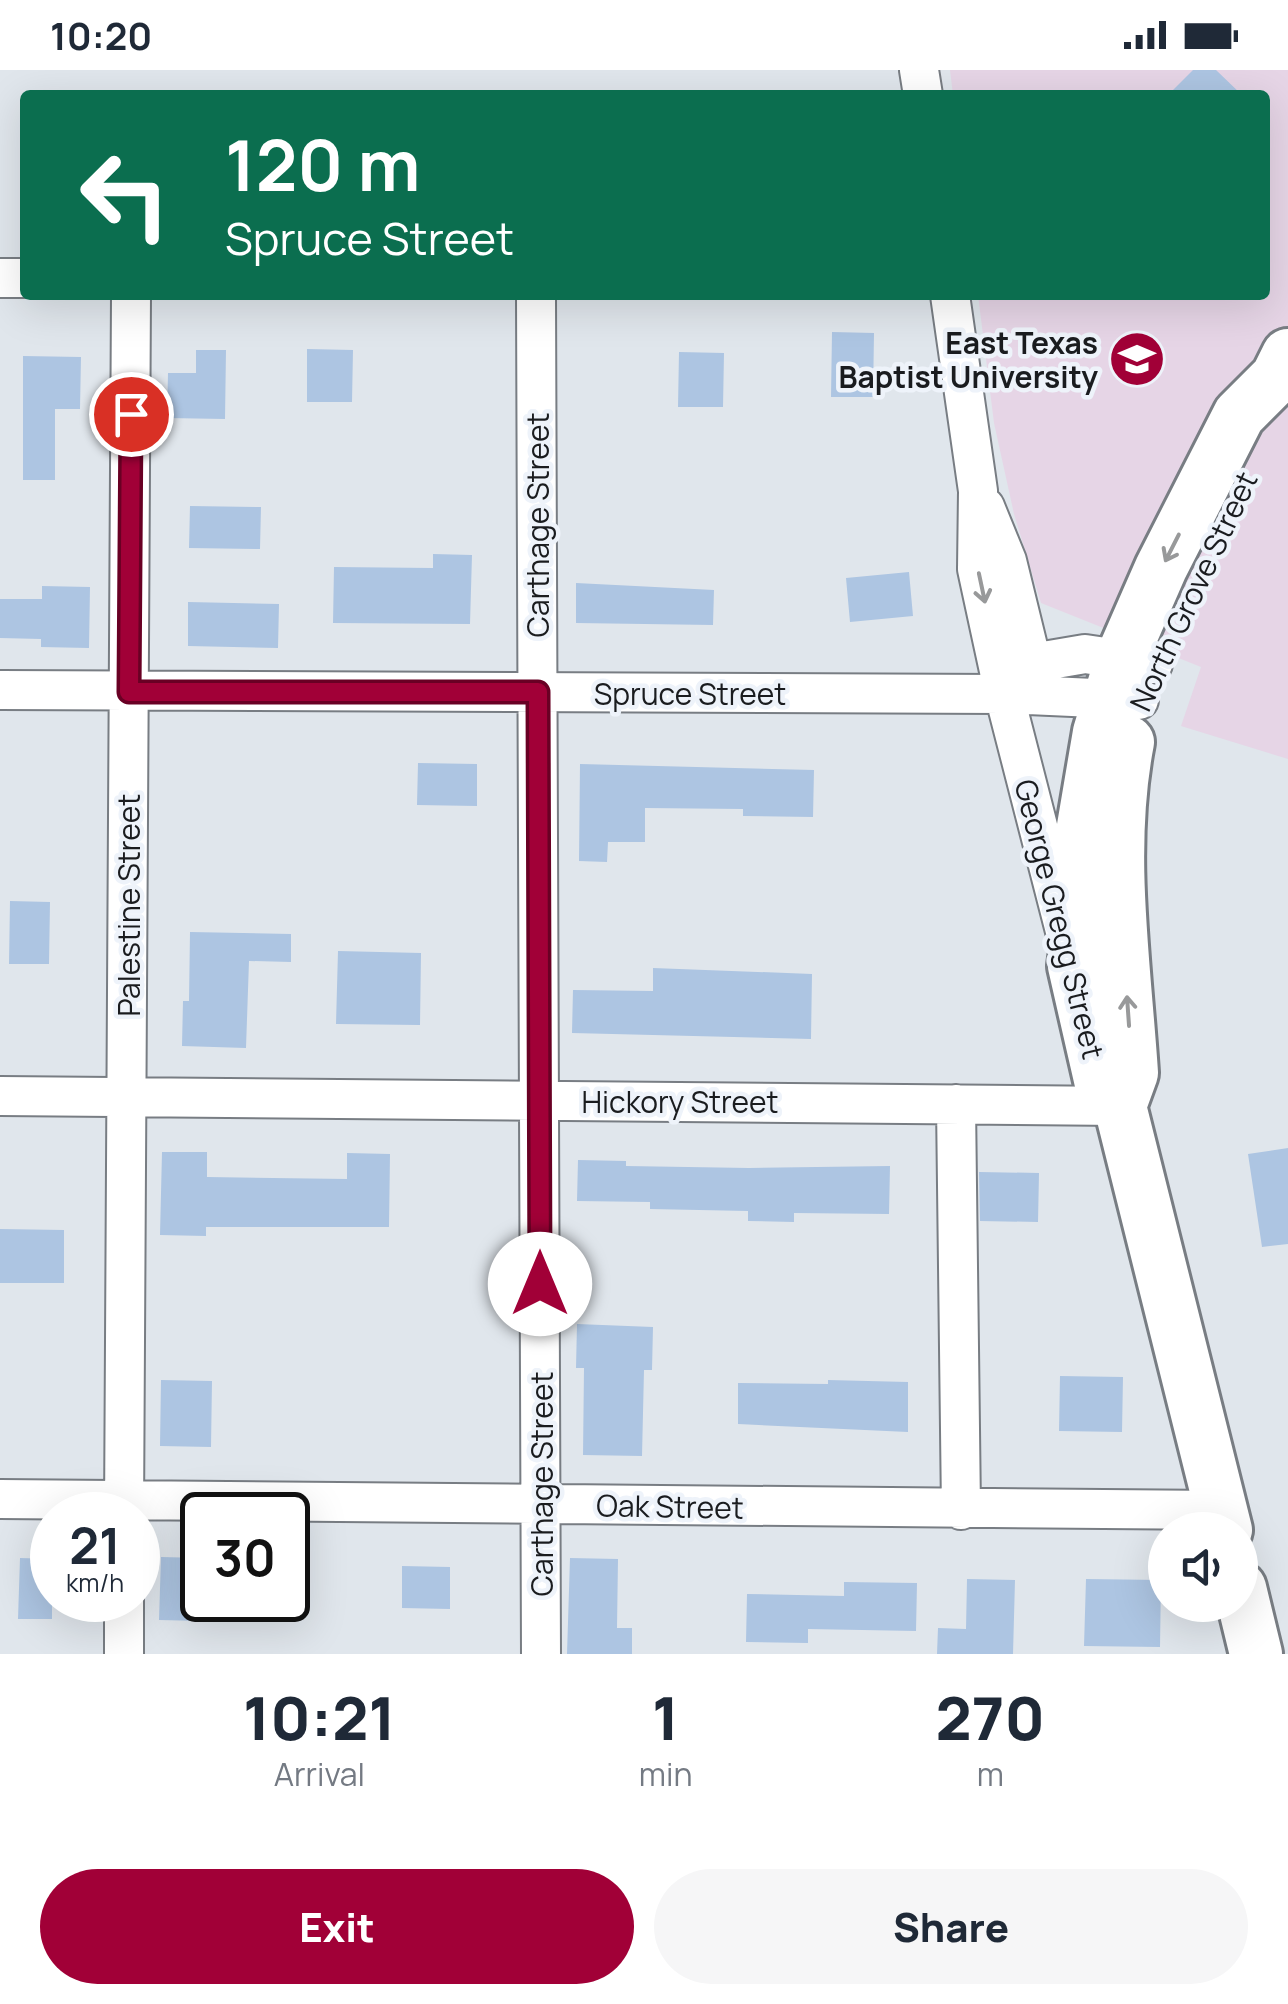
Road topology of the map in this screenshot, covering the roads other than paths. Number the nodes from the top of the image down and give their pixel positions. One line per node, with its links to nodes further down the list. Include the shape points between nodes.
1 (132, 300): 9 (street, Palestine Street)
2 (536, 300): 10 (street, Carthage Street)
3 (951, 300): 5 (street, George Gregg Street)
4 (1284, 372): 7 (main road, North Grove Street, via 1240,415 1143,604)
5 (978, 491): 6 (street, via 1006,562); 11 (street, George Gregg Street, one-way to 11, via 978,569)
6 (1032, 663): 7 (street, via 1085,654); 11 (street)
7 (1131, 680): 11 (street, Spruce Street); 12 (main road, North Grove Street, via 1084,802); 17 (main road, North Grove Street, one-way to 7, via 1132,1073 1120,898)
8 (0, 690): 9 (street, Spruce Street)
9 (129, 692): 10 (street, Spruce Street); 14 (street, Palestine Street)
10 (538, 692): 11 (street, Spruce Street); 15 (street, Carthage Street)
11 (1004, 694): 12 (street, George Gregg Street)
12 (1074, 966): 17 (main road, George Gregg Street, via 1100,1084)
13 (0, 1096): 14 (street, Hickory Street)
14 (127, 1097): 15 (street, Hickory Street); 18 (street, Palestine Street)
15 (539, 1100): 16 (street, Hickory Street); 21 (street, Carthage Street)
16 (956, 1104): 17 (street, Hickory Street); 23 (street)
17 (1120, 1106): 24 (main road, George Gregg Street)
18 (124, 1492)
19 (0, 1499): 20 (street, Oak Street)
20 (30, 1501)
21 (541, 1505): 22 (street, Oak Street); 23 (street, Oak Street); 29 (street, Carthage Street)
22 (160, 1508)
23 (960, 1510): 25 (street, Oak Street)
24 (1221, 1512)
25 (1148, 1517)
26 (124, 1622): 28 (street)
27 (1248, 1622): 30 (main road)
28 (124, 1654)
29 (541, 1654)
30 (1256, 1654)

